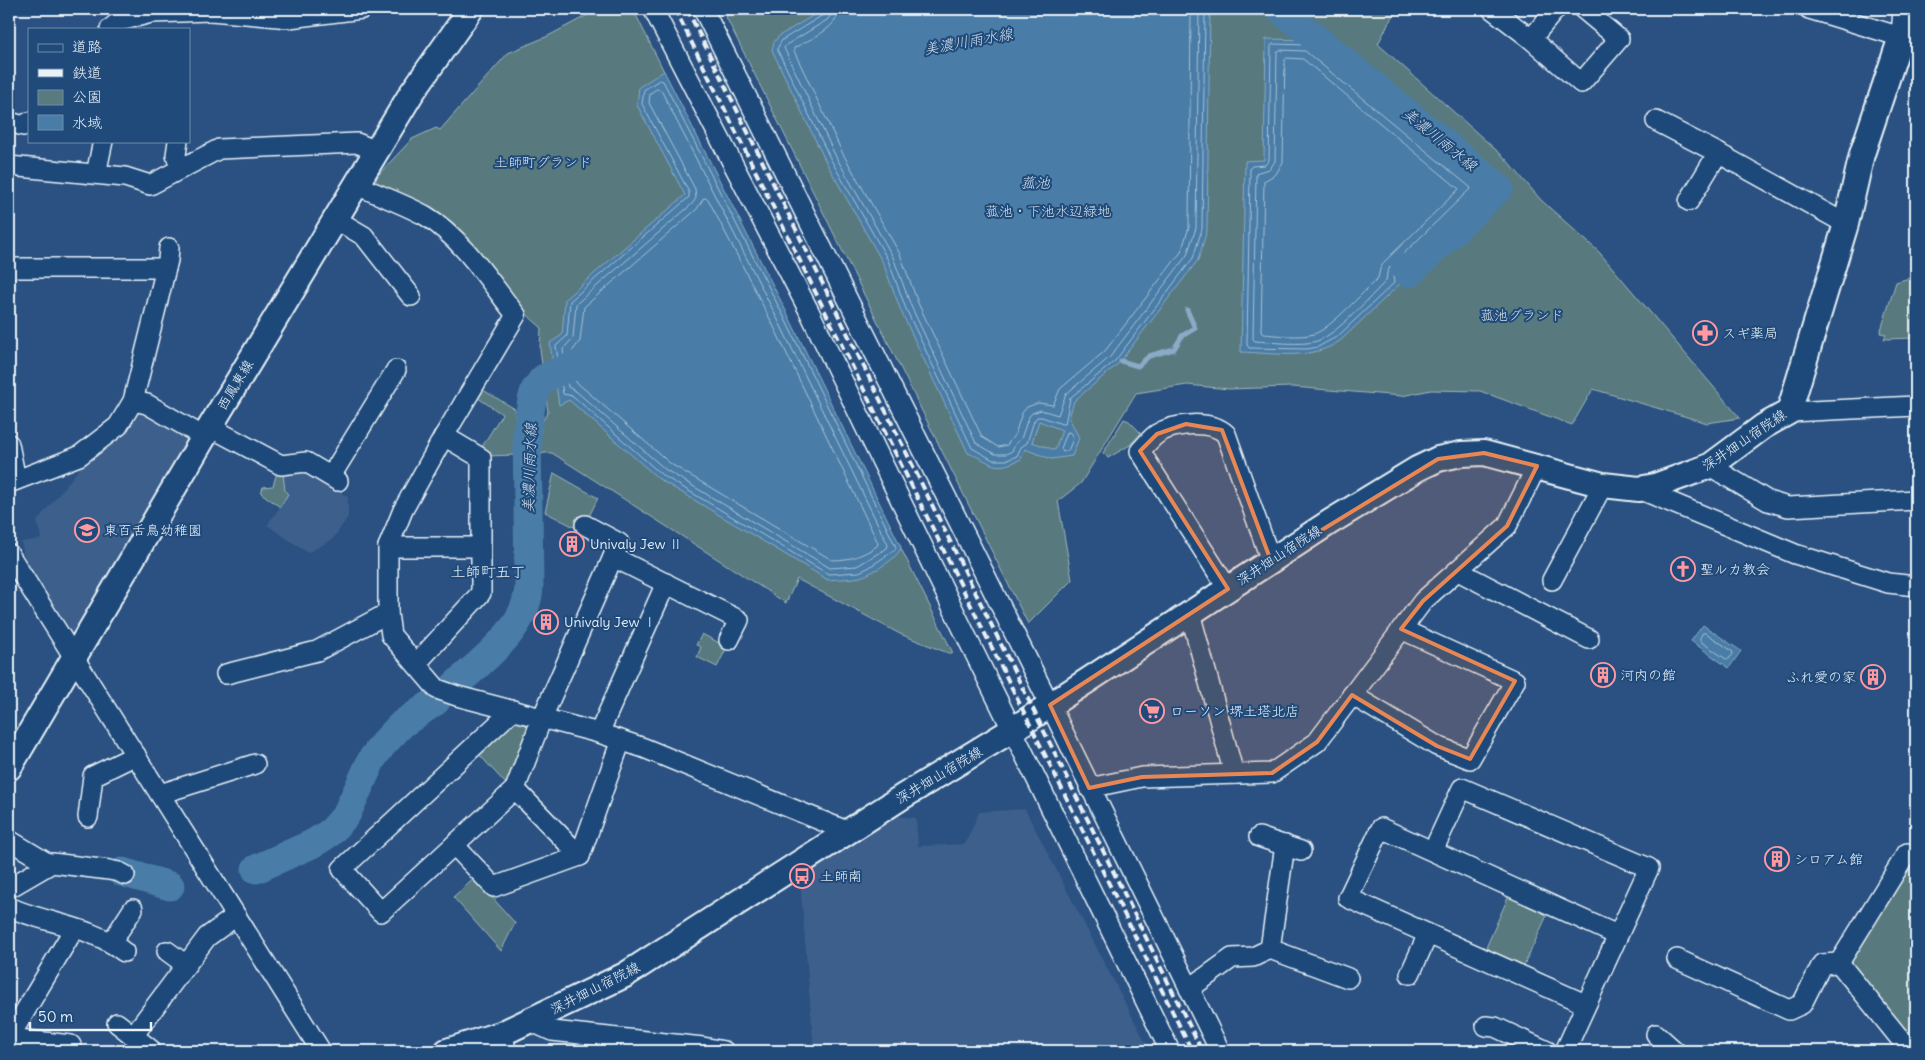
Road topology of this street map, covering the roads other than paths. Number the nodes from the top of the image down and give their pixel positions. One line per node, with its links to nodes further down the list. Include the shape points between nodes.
1 (362, 9): 10 (street, via 289,18 211,11)
2 (471, 9): 19 (main road, 西鳳東線, via 410,94)
3 (653, 9): 68 (street, via 808,309)
4 (703, 9): 65 (street)
5 (1492, 9): 12 (street)
6 (1556, 9): 12 (street)
7 (1583, 9): 12 (street, via 1619,38 1581,83)
8 (1809, 9): 13 (street)
9 (1903, 9): 13 (street)
10 (151, 11): 11 (street, via 120,21)
11 (111, 28)
12 (1531, 39)
13 (1908, 39): 27 (main road, 深井畑山宿院線, via 1862,154)
14 (1656, 121): 20 (street)
15 (9, 122): 16 (street, via 24,126)
16 (28, 123)
17 (103, 142): 23 (street)
18 (178, 142): 22 (street, via 176,155)
19 (376, 151): 22 (street, via 357,143 219,149); 24 (main road, 西鳳東線)
20 (1718, 152): 25 (street); 27 (street)
21 (9, 166): 23 (street)
22 (180, 168): 23 (street, via 150,185 125,177)
23 (96, 174)
24 (356, 185): 26 (main road, 西鳳東線); 37 (street, via 425,216 447,232 516,315)
25 (1689, 200)
26 (335, 218): 31 (street, via 364,236); 36 (main road, 西鳳東線)
27 (1846, 224): 35 (main road, 深井畑山宿院線)
28 (169, 248): 30 (street)
29 (9, 268): 30 (street)
30 (166, 268): 33 (street)
31 (411, 296)
32 (396, 370): 36 (street, via 335,479 306,462 281,466)
33 (133, 401): 36 (street, via 147,404); 41 (street, via 118,426 79,456)
34 (1916, 406): 35 (street)
35 (1789, 412): 40 (main road, 深井畑山宿院線, via 1764,426)
36 (207, 432): 61 (main road, 西鳳東線)
37 (444, 436): 46 (street, via 402,510); 47 (street, via 481,458)
38 (9, 444): 41 (street)
39 (1537, 466): 42 (main road, 深井畑山宿院線); 50 (main road, 深井畑山宿院線, via 1484,454 1438,459 1361,502); 51 (street, via 1507,526)
40 (1710, 466): 43 (main road, 深井畑山宿院線); 44 (street, via 1768,500 1788,507)
41 (13, 482)
42 (1603, 485): 43 (main road, 深井畑山宿院線); 52 (street)
43 (1639, 489): 54 (street, via 1795,554 1888,584)
44 (1916, 500)
45 (585, 525): 49 (street, via 619,543)
46 (388, 547): 47 (street); 56 (street)
47 (481, 547): 62 (street, via 481,593)
48 (9, 554): 61 (street)
49 (613, 557): 53 (street); 67 (street)
50 (1271, 560): 55 (main road, 深井畑山宿院線); 55 (street, via 1226,434 1217,428 1192,424 1158,434 1140,451)
51 (1458, 572): 58 (street, via 1423,601); 59 (street)
52 (1552, 580)
53 (666, 583): 60 (street, via 739,620); 69 (street)
54 (1916, 586)
55 (1228, 589): 57 (main road, 深井畑山宿院線)
56 (388, 613): 62 (street, via 392,635); 63 (street, via 318,651)
57 (1190, 613): 65 (main road, 深井畑山宿院線); 74 (street)
58 (1401, 628): 64 (street); 64 (street, via 1515,681 1470,759 1437,746)
59 (1589, 639)
60 (728, 640)
61 (74, 657): 71 (street); 73 (main road, 西鳳東線)
62 (416, 664): 66 (street, via 437,689)
63 (226, 674)
64 (1352, 695): 74 (street, via 1317,742 1272,773)
65 (1050, 705): 68 (main road, 深井畑山宿院線); 75 (street)
66 (513, 710): 67 (street); 82 (street, via 342,869 382,912)
67 (542, 718): 69 (street); 76 (street)
68 (1012, 730): 79 (main road, 深井畑山宿院線); 116 (street)
69 (599, 733): 70 (street)
70 (621, 740): 79 (street); 84 (street)
71 (136, 755): 77 (street); 78 (street, via 93,776)
72 (255, 764): 77 (street)
73 (9, 768)
74 (1234, 774): 75 (street, via 1142,776)
75 (1089, 788): 102 (street)
76 (515, 789): 82 (street); 84 (street)
77 (160, 794): 91 (street)
78 (88, 817)
79 (849, 832): 104 (main road, 深井畑山宿院線, via 625,975)
80 (1259, 837): 95 (street, via 1293,848)
81 (9, 840): 86 (street)
82 (454, 846): 84 (street, via 494,887)
83 (1433, 851): 93 (street, via 1380,828 1348,898); 94 (street); 94 (street, via 1462,788 1649,868)
84 (580, 856)
85 (1916, 857): 98 (street, via 1907,853)
86 (49, 864): 87 (street, via 90,867 119,872); 88 (street)
87 (124, 876)
88 (9, 888)
89 (9, 908): 92 (street)
90 (133, 909): 92 (street, via 118,947 93,934)
91 (236, 916): 99 (street, via 207,937); 113 (street)
92 (74, 929): 109 (street)
93 (1428, 934): 100 (street); 103 (street)
94 (1618, 935): 103 (street)
95 (1270, 949): 101 (street); 102 (street, via 1253,957 1232,958)
96 (167, 951): 99 (street)
97 (1677, 959): 98 (street, via 1789,1010 1802,1004 1822,964)
98 (1839, 963): 121 (street)
99 (186, 965): 108 (street)
100 (1410, 974)
101 (1348, 978)
102 (1188, 989): 117 (street)
103 (1585, 1004): 119 (street)
104 (530, 1021): 110 (main road, 深井畑山宿院線); 115 (street, via 552,1031)
105 (117, 1023): 108 (street)
106 (1486, 1026): 118 (street)
107 (1656, 1034): 120 (street)
108 (133, 1036): 111 (street)
109 (9, 1038): 112 (street, via 71,1044)
110 (504, 1042): 114 (main road, 深井畑山宿院線)
111 (150, 1049)
112 (71, 1051)
113 (321, 1051)
114 (447, 1051)
115 (724, 1051)
116 (1170, 1051)
117 (1220, 1051)
118 (1547, 1051)
119 (1565, 1051)
120 (1675, 1051)
121 (1910, 1051)

